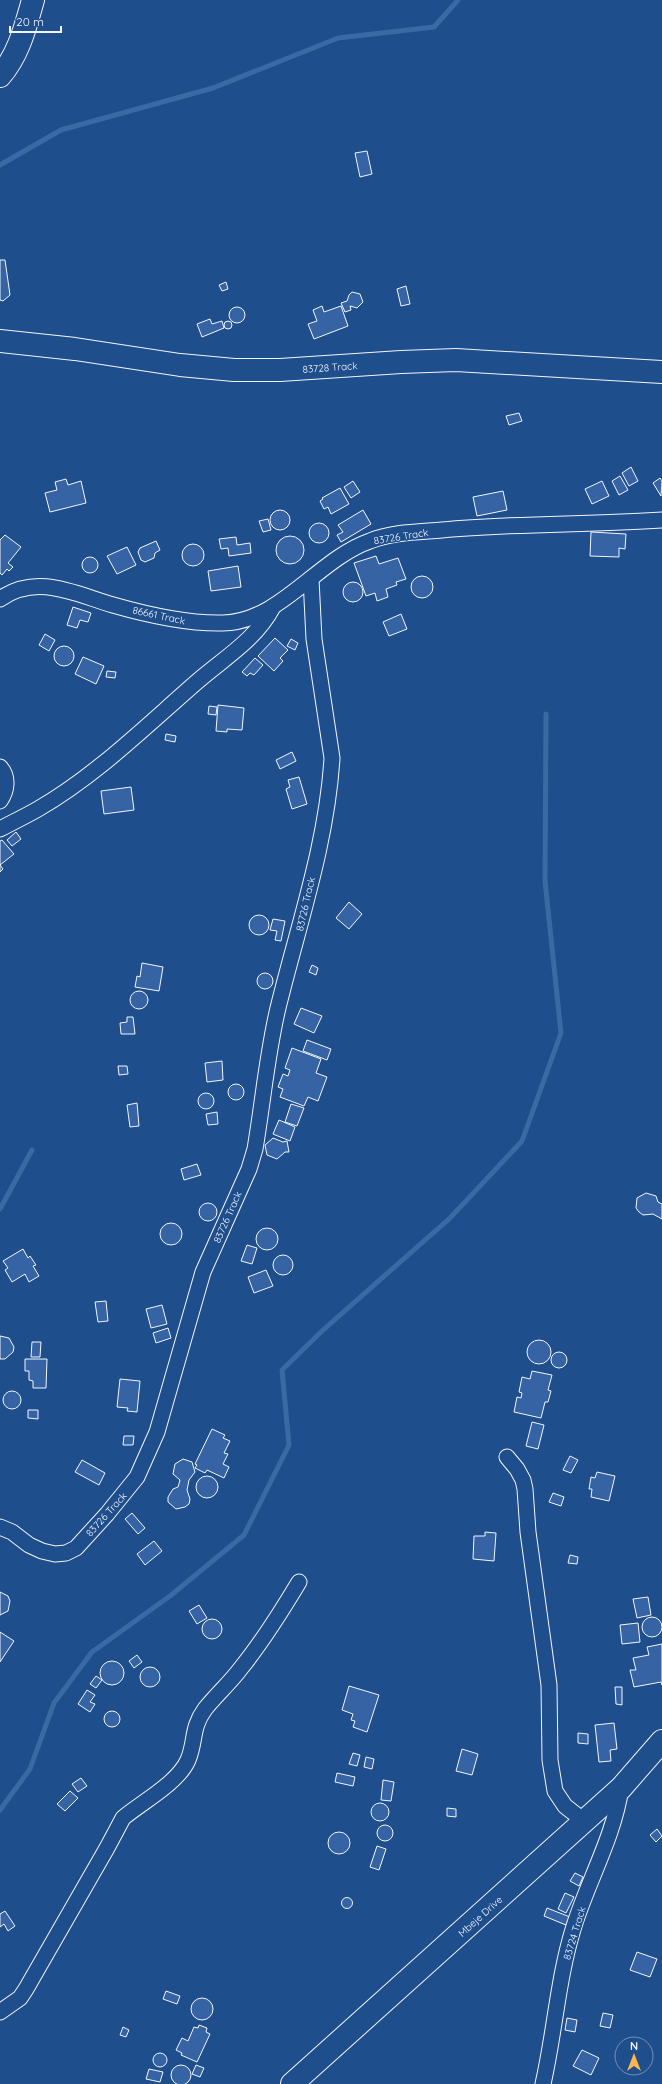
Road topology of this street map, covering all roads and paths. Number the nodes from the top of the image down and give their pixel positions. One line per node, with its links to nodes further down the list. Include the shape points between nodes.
1 (33, 0): 2 (street, via 17,52)
2 (0, 76)
3 (0, 341): 4 (street, 83728 Track, via 234,370 280,370 456,360)
4 (662, 372)
5 (662, 520): 6 (street, 83726 Track, via 521,524 401,533 370,540 340,554)
6 (311, 579): 8 (street, 86661 Track); 13 (street, 83726 Track, via 314,639 332,758 331,775 323,826 301,924 278,1008 255,1149 249,1169 203,1272 157,1432 146,1461 127,1492 76,1548 66,1554 42,1552)
7 (0, 599): 8 (street, 86661 Track, via 9,592 25,587 45,586 152,614 194,622 224,623 246,620)
8 (274, 604): 11 (street, via 265,622 241,647 208,672 95,770 39,809)
9 (0, 767): 10 (street, via 6,776 6,787)
10 (0, 801)
11 (0, 829)
12 (507, 1457): 17 (street, via 517,1469 525,1489 528,1532 547,1664 550,1760 555,1791 565,1806)
13 (0, 1527)
14 (299, 1582): 18 (street, via 263,1639 198,1720 183,1769 174,1779 123,1818 26,1989 20,1998)
15 (662, 1741): 16 (street, Mbeje Drive)
16 (622, 1788): 17 (street, Mbeje Drive); 20 (street, 83724 Track, via 614,1822 574,1926 565,1959)
17 (584, 1821): 19 (street, Mbeje Drive)
18 (0, 2012)
19 (292, 2084)
20 (544, 2084)

